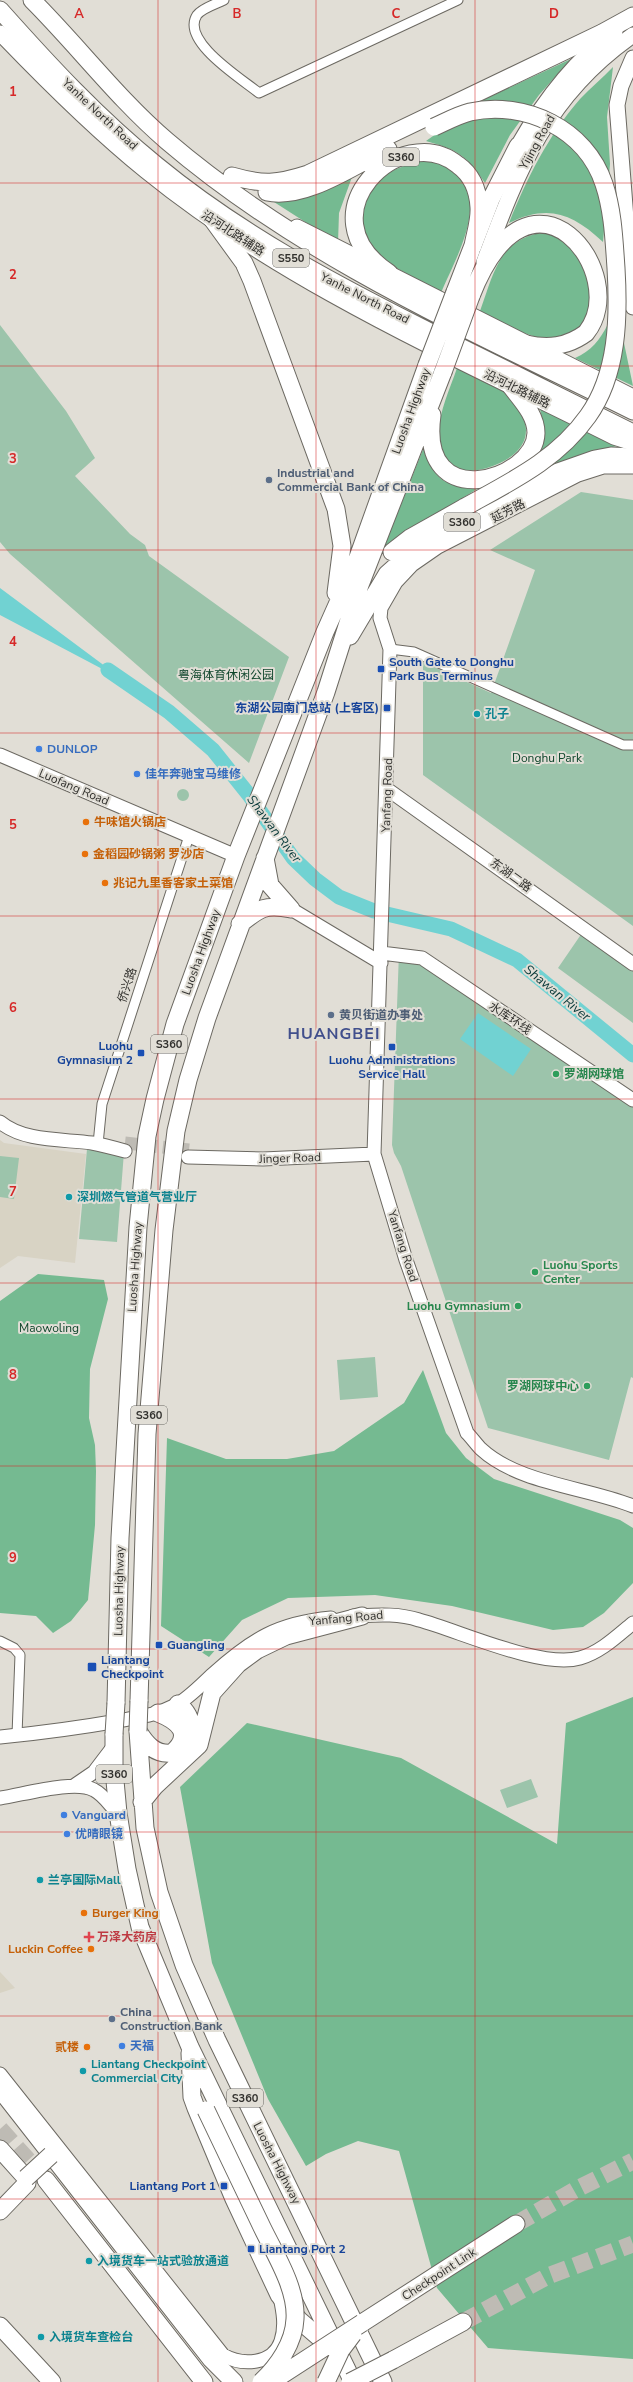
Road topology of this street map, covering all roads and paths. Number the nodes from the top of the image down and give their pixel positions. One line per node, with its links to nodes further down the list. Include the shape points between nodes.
1 (224, 0): 2 (street, via 198,14 194,20 197,38 206,50 260,93)
2 (458, 0)
3 (36, 3): 10 (highway, Yanhe North Road / S550)
4 (0, 10): 9 (highway, Yanhe North Road / S550)
5 (633, 16): 12 (main road, Yijing Road, via 594,48 563,80 543,104); 13 (highway, via 308,174 285,182 267,184)
6 (0, 33): 11 (main road, 沿河北路辅路)
7 (633, 35): 18 (main road, Yijing Road, via 576,84 545,124 516,181)
8 (633, 58): 20 (main road, via 621,86 617,105)
9 (46, 62): 11 (highway); 29 (highway, Yanhe North Road / S550, via 110,126 157,166 210,206 311,271)
10 (134, 110): 13 (highway); 14 (highway, Yanhe North Road / S550, via 190,160)
11 (88, 121): 15 (main road, 沿河北路辅路, via 147,172)
12 (518, 146): 16 (highway, Luosha Highway, via 494,192); 19 (highway)
13 (232, 176): 35 (highway, bridge, via 268,192 295,192 469,112 510,109 545,119 578,143 597,168 609,201 618,314 611,359 595,405 580,426 553,454 528,472 410,538 385,561 370,584)
14 (247, 202): 17 (main road, S550); 28 (highway, Yanhe North Road / S550, via 370,280)
15 (212, 219): 24 (main road, 沿河北路辅路, via 342,300); 33 (highway, via 237,252 252,281 336,509 340,530 341,562)
16 (473, 246): 17 (highway, S360, via 479,209 477,193 467,174 454,160 442,155 429,152 403,156 389,163 369,180 361,191 354,213 354,226 362,248 369,258); 19 (highway, Luosha Highway / S360)
17 (389, 273): 21 (main road, S360)
18 (480, 274): 19 (highway, Luosha Highway); 21 (highway, Luosha Highway, via 506,240 517,232 543,225 563,227 581,235 600,255 608,281 607,294 601,314 589,330 578,339 553,347)
19 (463, 294): 22 (highway, Luosha Highway, bridge)
20 (633, 307)
21 (526, 344): 23 (main road, S360)
22 (436, 368): 25 (highway, Luosha Highway); 33 (highway, Luosha Highway / S360, via 357,560)
23 (595, 378): 26 (main road, S360); 27 (highway)
24 (510, 385): 25 (highway, via 532,417 536,434 524,458 480,480 461,479 452,475 436,460 430,431); 30 (main road, 沿河北路辅路, via 614,437)
25 (436, 392): 35 (highway, Luosha Highway, via 360,585)
26 (633, 397)
27 (633, 406)
28 (633, 411)
29 (633, 433)
30 (633, 443)
31 (633, 458): 35 (highway, S360, via 611,456 558,472 415,548 387,574)
32 (633, 467): 34 (street, 延芳路, via 603,468 578,475 425,556 403,574 385,598 381,608 380,618)
33 (324, 632): 40 (highway, Luosha Highway / S360)
34 (390, 649): 36 (street, via 414,652 623,745); 38 (street, Yanfang Road)
35 (339, 655): 41 (highway, Luosha Highway / S360)
36 (633, 745)
37 (0, 755): 39 (street, Luofang Road)
38 (387, 789): 44 (street, Yanfang Road); 45 (street, 东湖二路)
39 (189, 836): 40 (street, Luofang Road); 48 (street, 侨兴路, via 102,1104)
40 (238, 851): 61 (highway, Luosha Highway / S360, bridge, via 171,1038 147,1136 138,1227 126,1422)
41 (265, 857): 42 (highway, via 270,885); 43 (highway, Luosha Highway / S360)
42 (291, 909): 43 (highway, via 263,907); 44 (street)
43 (240, 924): 58 (highway, Luosha Highway / S360, bridge, via 188,1080 168,1182 148,1434)
44 (381, 952): 46 (street, 水库环线, via 422,958); 51 (street, Yanfang Road)
45 (633, 964)
46 (633, 1100)
47 (0, 1122): 48 (street, via 11,1130 26,1135)
48 (98, 1144): 49 (street)
49 (125, 1147)
50 (188, 1154): 51 (street, Jinger Road, via 263,1159)
51 (374, 1154): 52 (street, Yanfang Road, via 406,1260 467,1432 481,1449 501,1463 522,1472)
52 (633, 1506)
53 (362, 1616): 54 (street, Yanfang Road, via 383,1614 419,1619 548,1660 580,1658 596,1652); 56 (street, Yanfang Road, via 314,1620 275,1630 240,1651); 64 (highway, via 286,1636 257,1650 238,1664 212,1693 199,1746 155,1786)
54 (633, 1623)
55 (0, 1641): 59 (street, via 14,1648 20,1655)
56 (178, 1704): 57 (street, Yanfang Road); 64 (highway, via 188,1714 191,1736 183,1749 150,1779)
57 (158, 1713): 58 (highway, via 179,1725 182,1734 177,1748 172,1753 159,1753 145,1742); 59 (street, Yanfang Road, via 77,1729)
58 (138, 1731): 64 (highway, Luosha Highway / S360)
59 (17, 1735): 60 (street, Yanfang Road)
60 (0, 1737)
61 (114, 1740): 62 (street, via 94,1772); 65 (highway, S360)
62 (75, 1785): 63 (street); 65 (street, via 96,1790)
63 (0, 1798)
64 (142, 1802): 90 (highway, Luosha Highway / S360, via 159,1892 168,1924 198,1998)
65 (118, 1813): 66 (highway, S360, via 127,1870 140,1926)
66 (190, 2047): 68 (highway); 80 (highway, S360)
67 (0, 2074): 76 (street, via 223,2355 236,2361 248,2362 273,2353 281,2342 283,2333 284,2317)
68 (191, 2076): 76 (highway, via 196,2108 234,2199); 85 (highway, bridge, via 279,2263 295,2308 296,2320 289,2343 276,2365)
69 (0, 2089): 71 (highway)
70 (0, 2150): 72 (highway)
71 (51, 2155): 72 (highway, bridge); 84 (highway, via 211,2359)
72 (26, 2178): 74 (highway, via 25,2187)
73 (46, 2180): 83 (highway)
74 (0, 2211)
75 (516, 2224): 78 (highway, Checkpoint Link)
76 (279, 2295): 80 (highway, via 299,2320)
77 (463, 2322): 81 (highway)
78 (362, 2324): 86 (highway, Checkpoint Link, bridge); 87 (highway, bridge, via 340,2350)
79 (0, 2326): 82 (highway)
80 (342, 2360): 88 (highway, S360)
81 (393, 2360): 88 (highway, bridge); 89 (highway)
82 (52, 2382)
83 (204, 2382)
84 (234, 2382)
85 (261, 2382)
86 (271, 2382)
87 (326, 2382)
88 (351, 2382)
89 (375, 2382)
90 (383, 2382)

